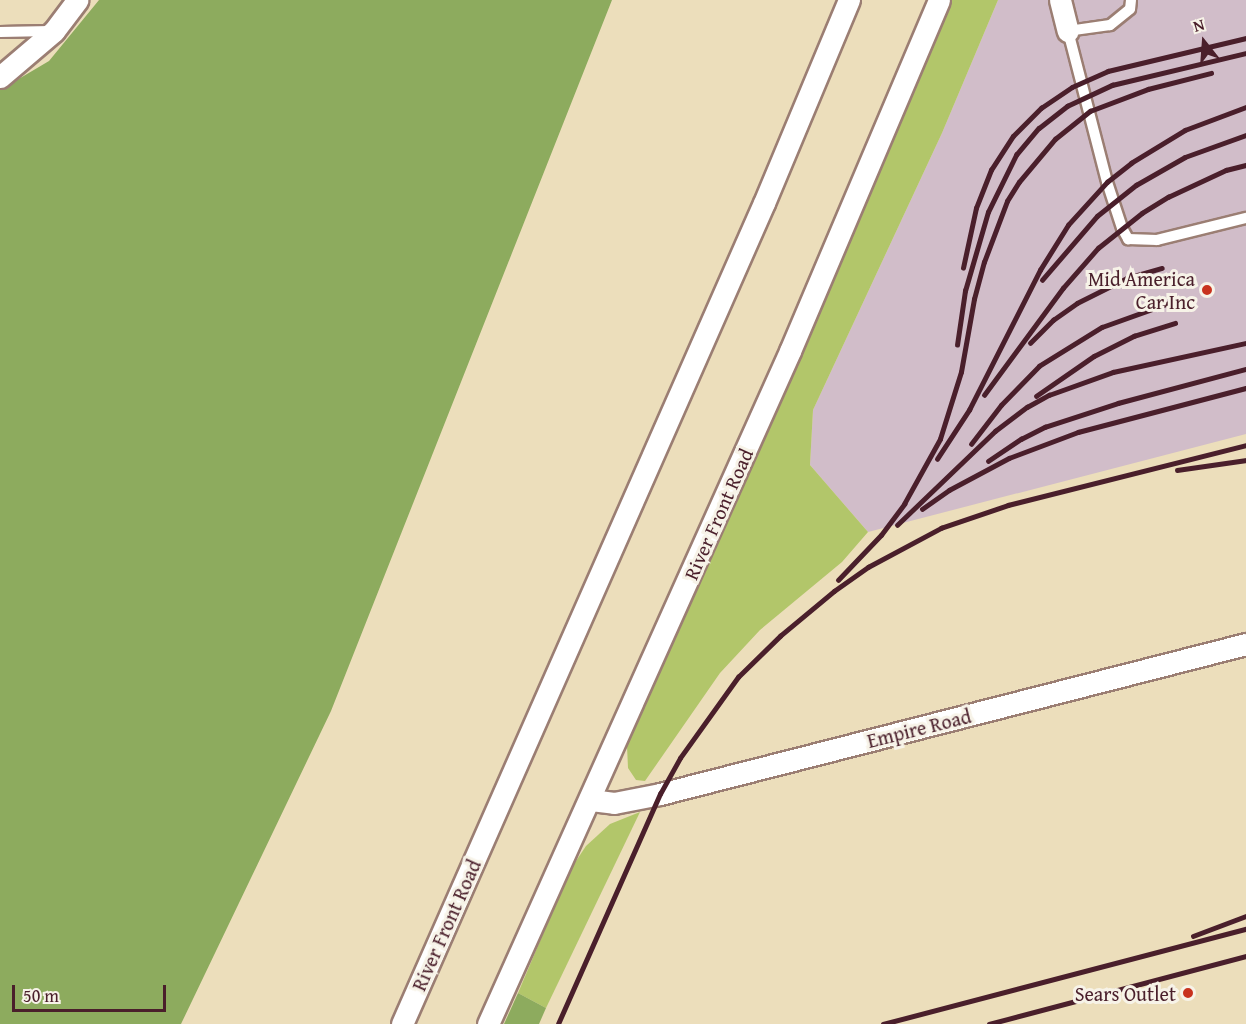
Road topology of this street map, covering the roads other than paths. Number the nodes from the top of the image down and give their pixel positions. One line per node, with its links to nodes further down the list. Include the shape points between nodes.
1 (77, 0): 6 (street)
2 (849, 0): 13 (street, River Front Road, via 764,203)
3 (939, 0): 12 (street, River Front Road, via 790,351)
4 (1060, 0): 7 (street)
5 (1131, 0): 7 (lane, via 1130,9 1110,25)
6 (54, 31): 8 (lane); 9 (street)
7 (1068, 31): 10 (lane, via 1107,182 1128,239 1157,240)
8 (0, 32)
9 (0, 77)
10 (1246, 218)
11 (1246, 644): 12 (street, Empire Road, via 660,794 614,803)
12 (591, 800): 14 (street, River Front Road)
13 (402, 1024)
14 (489, 1024)

